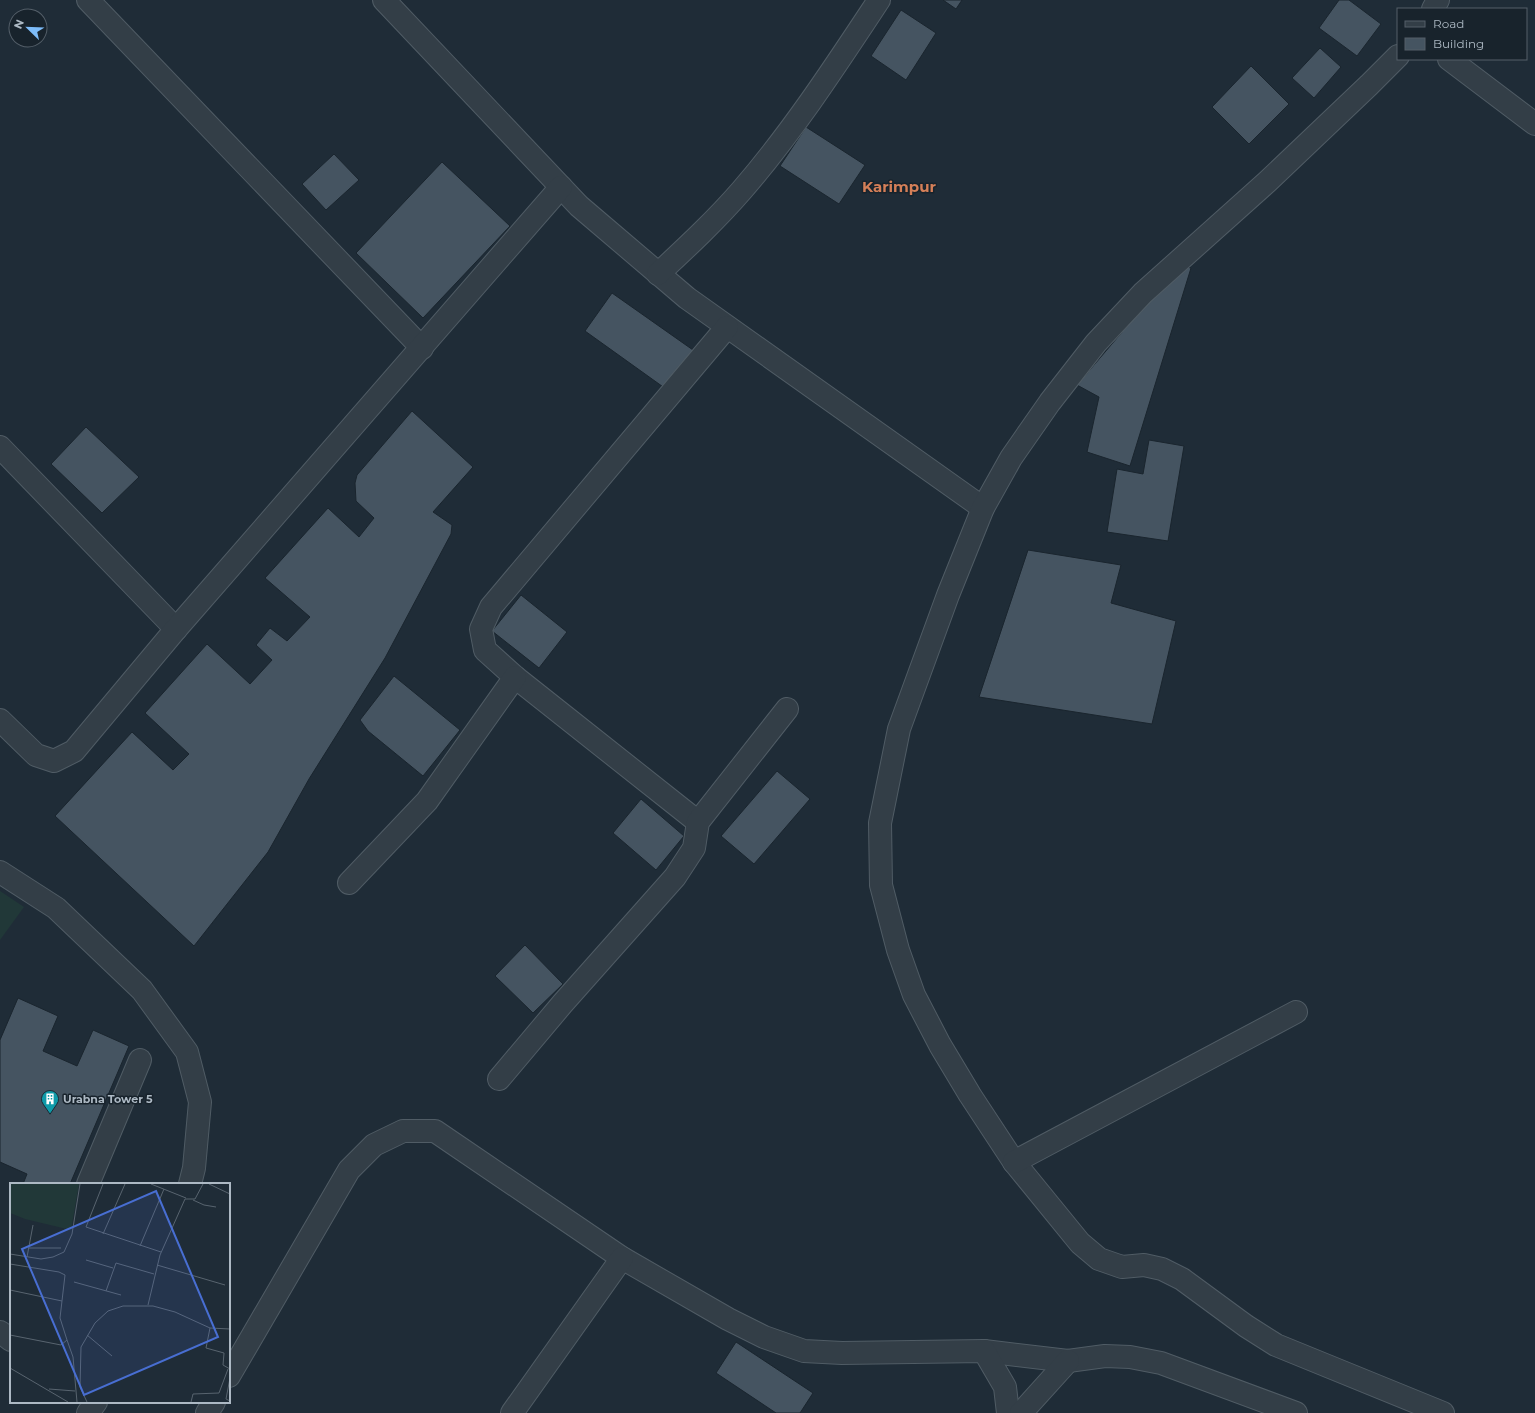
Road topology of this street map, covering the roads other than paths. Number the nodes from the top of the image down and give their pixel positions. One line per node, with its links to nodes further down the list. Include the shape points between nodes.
1 (88, 0): 10 (street)
2 (384, 0): 7 (street)
3 (879, 0): 8 (street, via 821,88 768,158 710,224)
4 (1397, 57): 12 (street, via 1267,182 1143,293 1050,402 1011,458)
5 (1450, 60): 6 (street)
6 (1535, 124)
7 (561, 187): 8 (street, via 579,206); 10 (street)
8 (658, 274): 9 (street)
9 (727, 327): 12 (street); 14 (street, via 491,607 481,629 485,650)
10 (422, 348): 13 (street)
11 (0, 447): 13 (street)
12 (983, 508): 23 (street, via 899,729 880,823 881,885 898,950 914,995 940,1045)
13 (176, 629): 16 (street, via 74,751 54,762 36,755)
14 (515, 678): 17 (street); 19 (street, via 427,802)
15 (787, 709): 17 (street)
16 (0, 720)
17 (698, 822): 22 (street, via 694,848 675,877)
18 (0, 872): 25 (street, via 56,908 142,990 187,1052 200,1102)
19 (348, 883)
20 (1296, 1012): 23 (street)
21 (140, 1060): 24 (street)
22 (499, 1078)
23 (1014, 1162): 40 (street, via 1080,1243 1100,1259 1122,1266 1144,1265 1162,1269 1182,1279 1276,1345)
24 (88, 1183)
25 (190, 1183)
26 (622, 1258): 29 (street, via 728,1319 764,1337 804,1351); 31 (street, via 435,1131 403,1131 374,1144 349,1170); 36 (street)
27 (0, 1332): 28 (street)
28 (10, 1339)
29 (984, 1351): 30 (street); 37 (street, via 1004,1387)
30 (1068, 1361): 38 (street); 39 (street, via 1105,1356 1130,1357 1161,1363)
31 (230, 1374)
32 (95, 1403): 34 (street)
33 (213, 1403): 35 (street)
34 (88, 1413)
35 (207, 1413)
36 (512, 1413)
37 (1008, 1413)
38 (1021, 1413)
39 (1296, 1413)
40 (1443, 1413)

